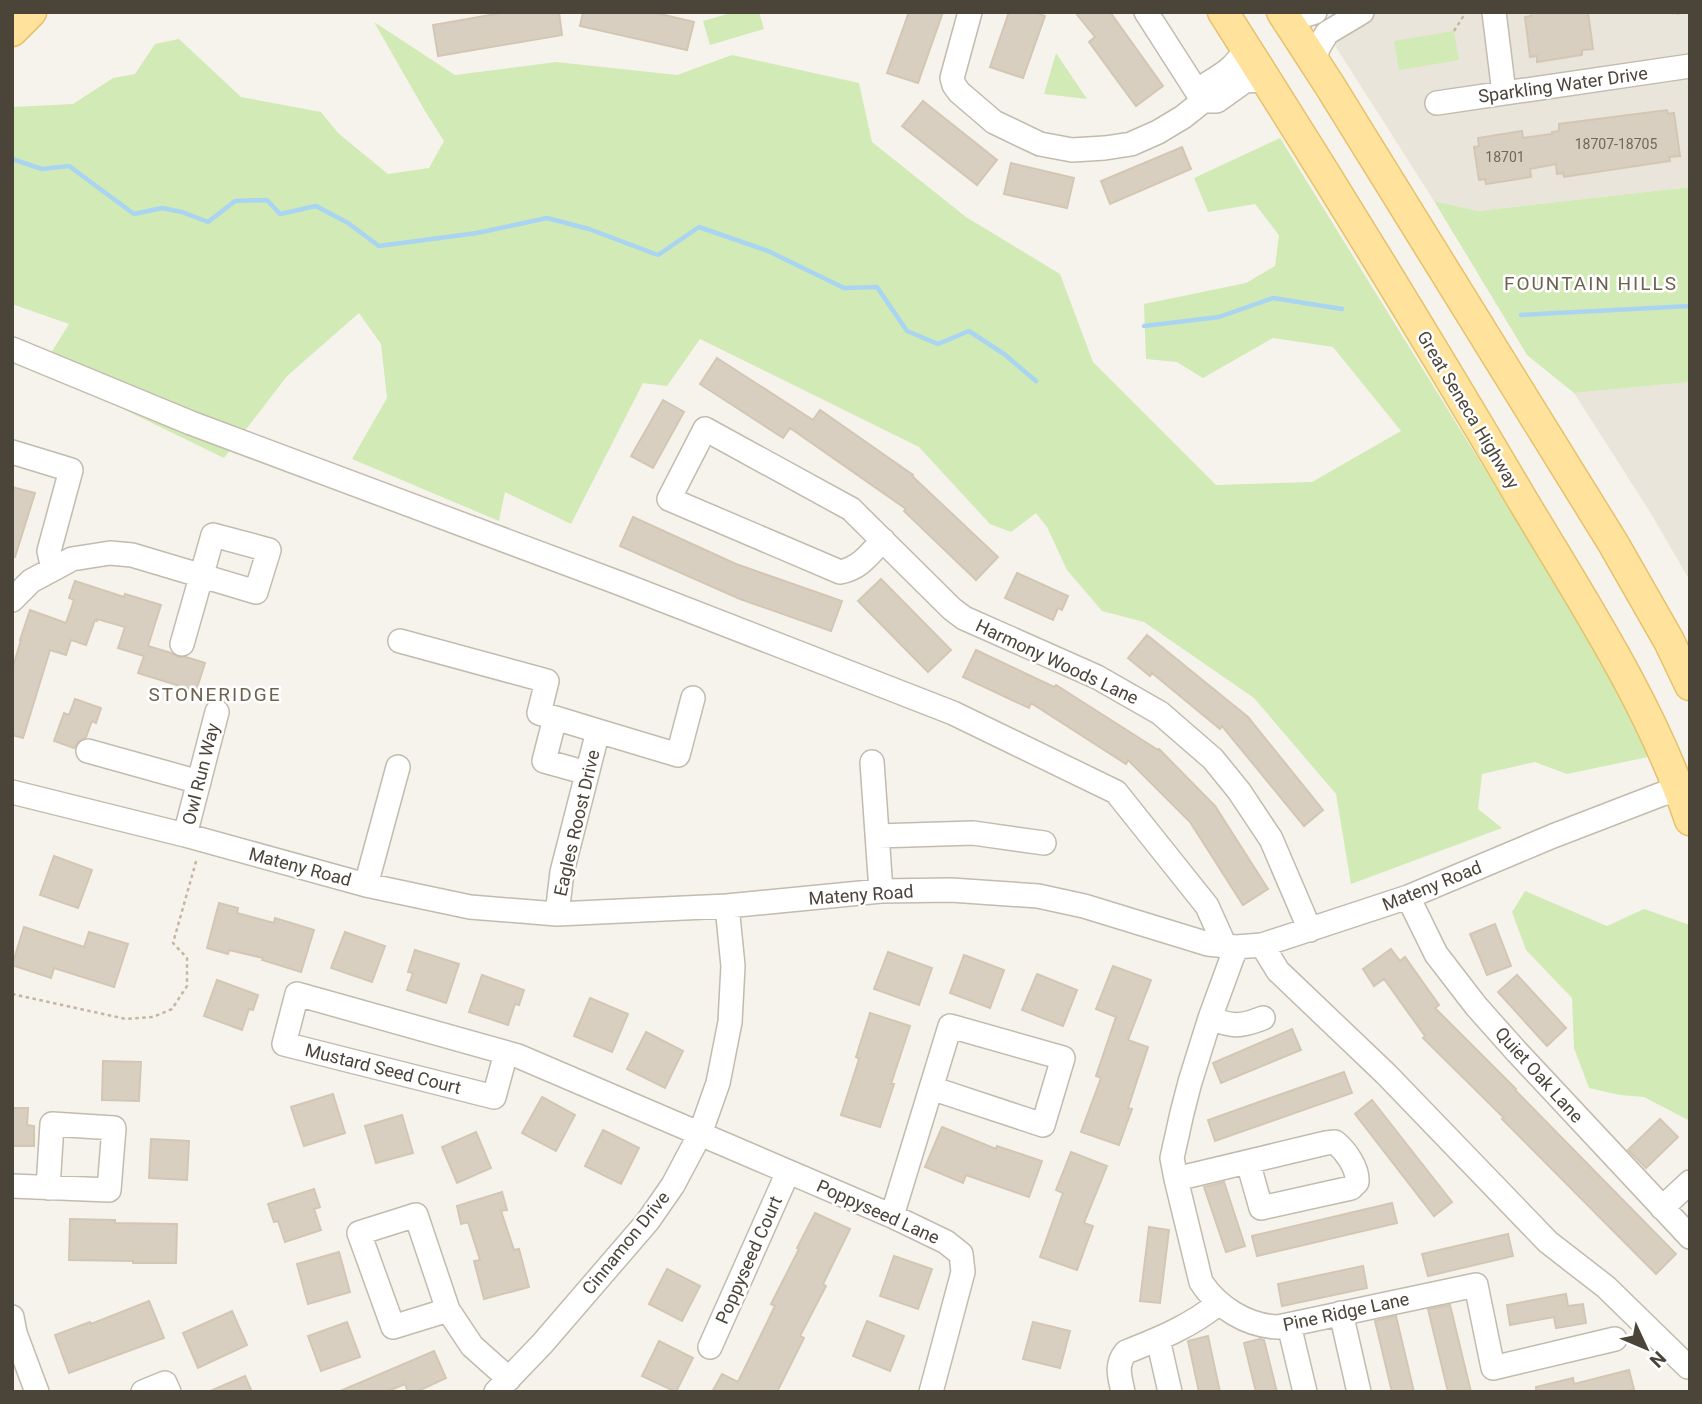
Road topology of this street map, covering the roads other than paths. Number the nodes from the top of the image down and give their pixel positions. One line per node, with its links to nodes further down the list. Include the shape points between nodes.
1 (31, 12): 8 (main road)
2 (970, 12): 14 (street, via 954,85 994,122 1040,144 1072,150 1131,144)
3 (1146, 12): 14 (street)
4 (1223, 12): 9 (main road, Great Seneca Highway)
5 (1362, 12): 10 (street, via 1327,33)
6 (1494, 12): 13 (street)
7 (1294, 15): 10 (main road)
8 (12, 31)
9 (1245, 47): 12 (main road, Great Seneca Highway); 14 (street, via 1235,65 1207,84)
10 (1315, 62): 23 (main road, via 1612,543)
11 (1690, 66): 13 (street, Sparkling Water Drive)
12 (1272, 89): 14 (street, via 1263,80 1245,81 1217,101); 33 (main road, Great Seneca Highway, via 1579,594)
13 (1504, 93): 15 (street, Sparkling Water Drive)
14 (1203, 101)
15 (1437, 103)
16 (12, 349): 46 (street, via 191,423 953,713 1116,792 1207,905)
17 (12, 452): 19 (street, via 71,470 49,551)
18 (883, 540): 18 (street, Harmony Woods Lane, via 851,509 705,429 670,499 840,572 862,562); 44 (street, Harmony Woods Lane, via 964,618 1097,677 1160,713 1213,759 1270,839)
19 (53, 569): 20 (street, via 31,581); 22 (street, via 72,559 110,553 201,576)
20 (12, 600)
21 (400, 641): 26 (street, via 547,681 539,713)
22 (182, 644)
23 (1690, 685)
24 (693, 698): 27 (street, Eagles Roost Drive, via 678,755)
25 (216, 712): 32 (street, Owl Run Way)
26 (555, 718): 27 (street, Eagles Roost Drive); 31 (street, via 544,761)
27 (598, 731): 31 (street, Eagles Roost Drive)
28 (88, 751): 32 (street)
29 (872, 762): 36 (street)
30 (398, 767): 39 (street)
31 (587, 773): 43 (street, Eagles Roost Drive)
32 (199, 782): 37 (street, Owl Run Way)
33 (1685, 789): 35 (main road, Great Seneca Highway); 41 (street, Mateny Road, via 1553,835)
34 (12, 792): 37 (street, Mateny Road)
35 (1690, 820)
36 (877, 836): 38 (street, via 974,833); 40 (street)
37 (194, 838): 39 (street, Mateny Road)
38 (1044, 844)
39 (366, 885): 43 (street, Mateny Road, via 470,907)
40 (881, 891): 42 (street, Mateny Road); 46 (street, Mateny Road, via 1038,896 1084,905 1208,944)
41 (1408, 897): 44 (street, Mateny Road); 58 (street, Quiet Oak Lane, via 1436,954 1476,1006)
42 (727, 906): 43 (street, Mateny Road); 51 (street, Cinnamon Drive, via 733,966 730,1022 718,1083)
43 (556, 914)
44 (1310, 930): 45 (street, Mateny Road)
45 (1262, 945): 46 (street, Mateny Road); 69 (street, via 1278,971 1548,1242 1606,1287)
46 (1230, 946): 47 (street, Pine Ridge Lane)
47 (1210, 1018): 48 (street, via 1238,1026); 54 (street, Pine Ridge Lane, via 1174,1148)
48 (1263, 1018)
49 (506, 1052): 49 (street, Mustard Seed Court, via 297,994 284,1044 495,1097); 51 (street, Mustard Seed Court)
50 (931, 1088): 50 (street, via 950,1026 1063,1058 1043,1125); 59 (street)
51 (701, 1134): 53 (street, Poppyseed Lane); 70 (street, Cinnamon Drive, via 648,1221)
52 (1248, 1162): 54 (street)
53 (788, 1172): 59 (street, Poppyseed Lane); 68 (street, Poppyseed Court)
54 (1176, 1179): 61 (street, Pine Ridge Lane, via 1201,1282)
55 (1690, 1182): 58 (street)
56 (12, 1186): 57 (street)
57 (48, 1188)
58 (1662, 1208): 60 (street, Quiet Oak Lane)
59 (892, 1216): 74 (street, Poppyseed Lane, via 947,1242 961,1254 963,1272)
60 (1690, 1237)
61 (1219, 1303): 64 (street, Pine Ridge Lane, via 1258,1324); 66 (street)
62 (448, 1310): 62 (street, via 416,1215 359,1233 393,1327); 70 (street)
63 (1341, 1313): 64 (street, Pine Ridge Lane); 67 (street, Pine Ridge Lane, via 1476,1285 1493,1368); 78 (street)
64 (1289, 1325): 77 (street)
65 (13, 1328): 71 (street)
66 (1158, 1339): 75 (street, via 1121,1358 1118,1368); 76 (street)
67 (1615, 1339)
68 (709, 1348)
69 (1688, 1367)
70 (503, 1385)
71 (37, 1392)
72 (143, 1392): 73 (street, via 165,1383)
73 (169, 1392)
74 (931, 1392)
75 (1123, 1392)
76 (1170, 1392)
77 (1305, 1392)
78 (1359, 1392)

